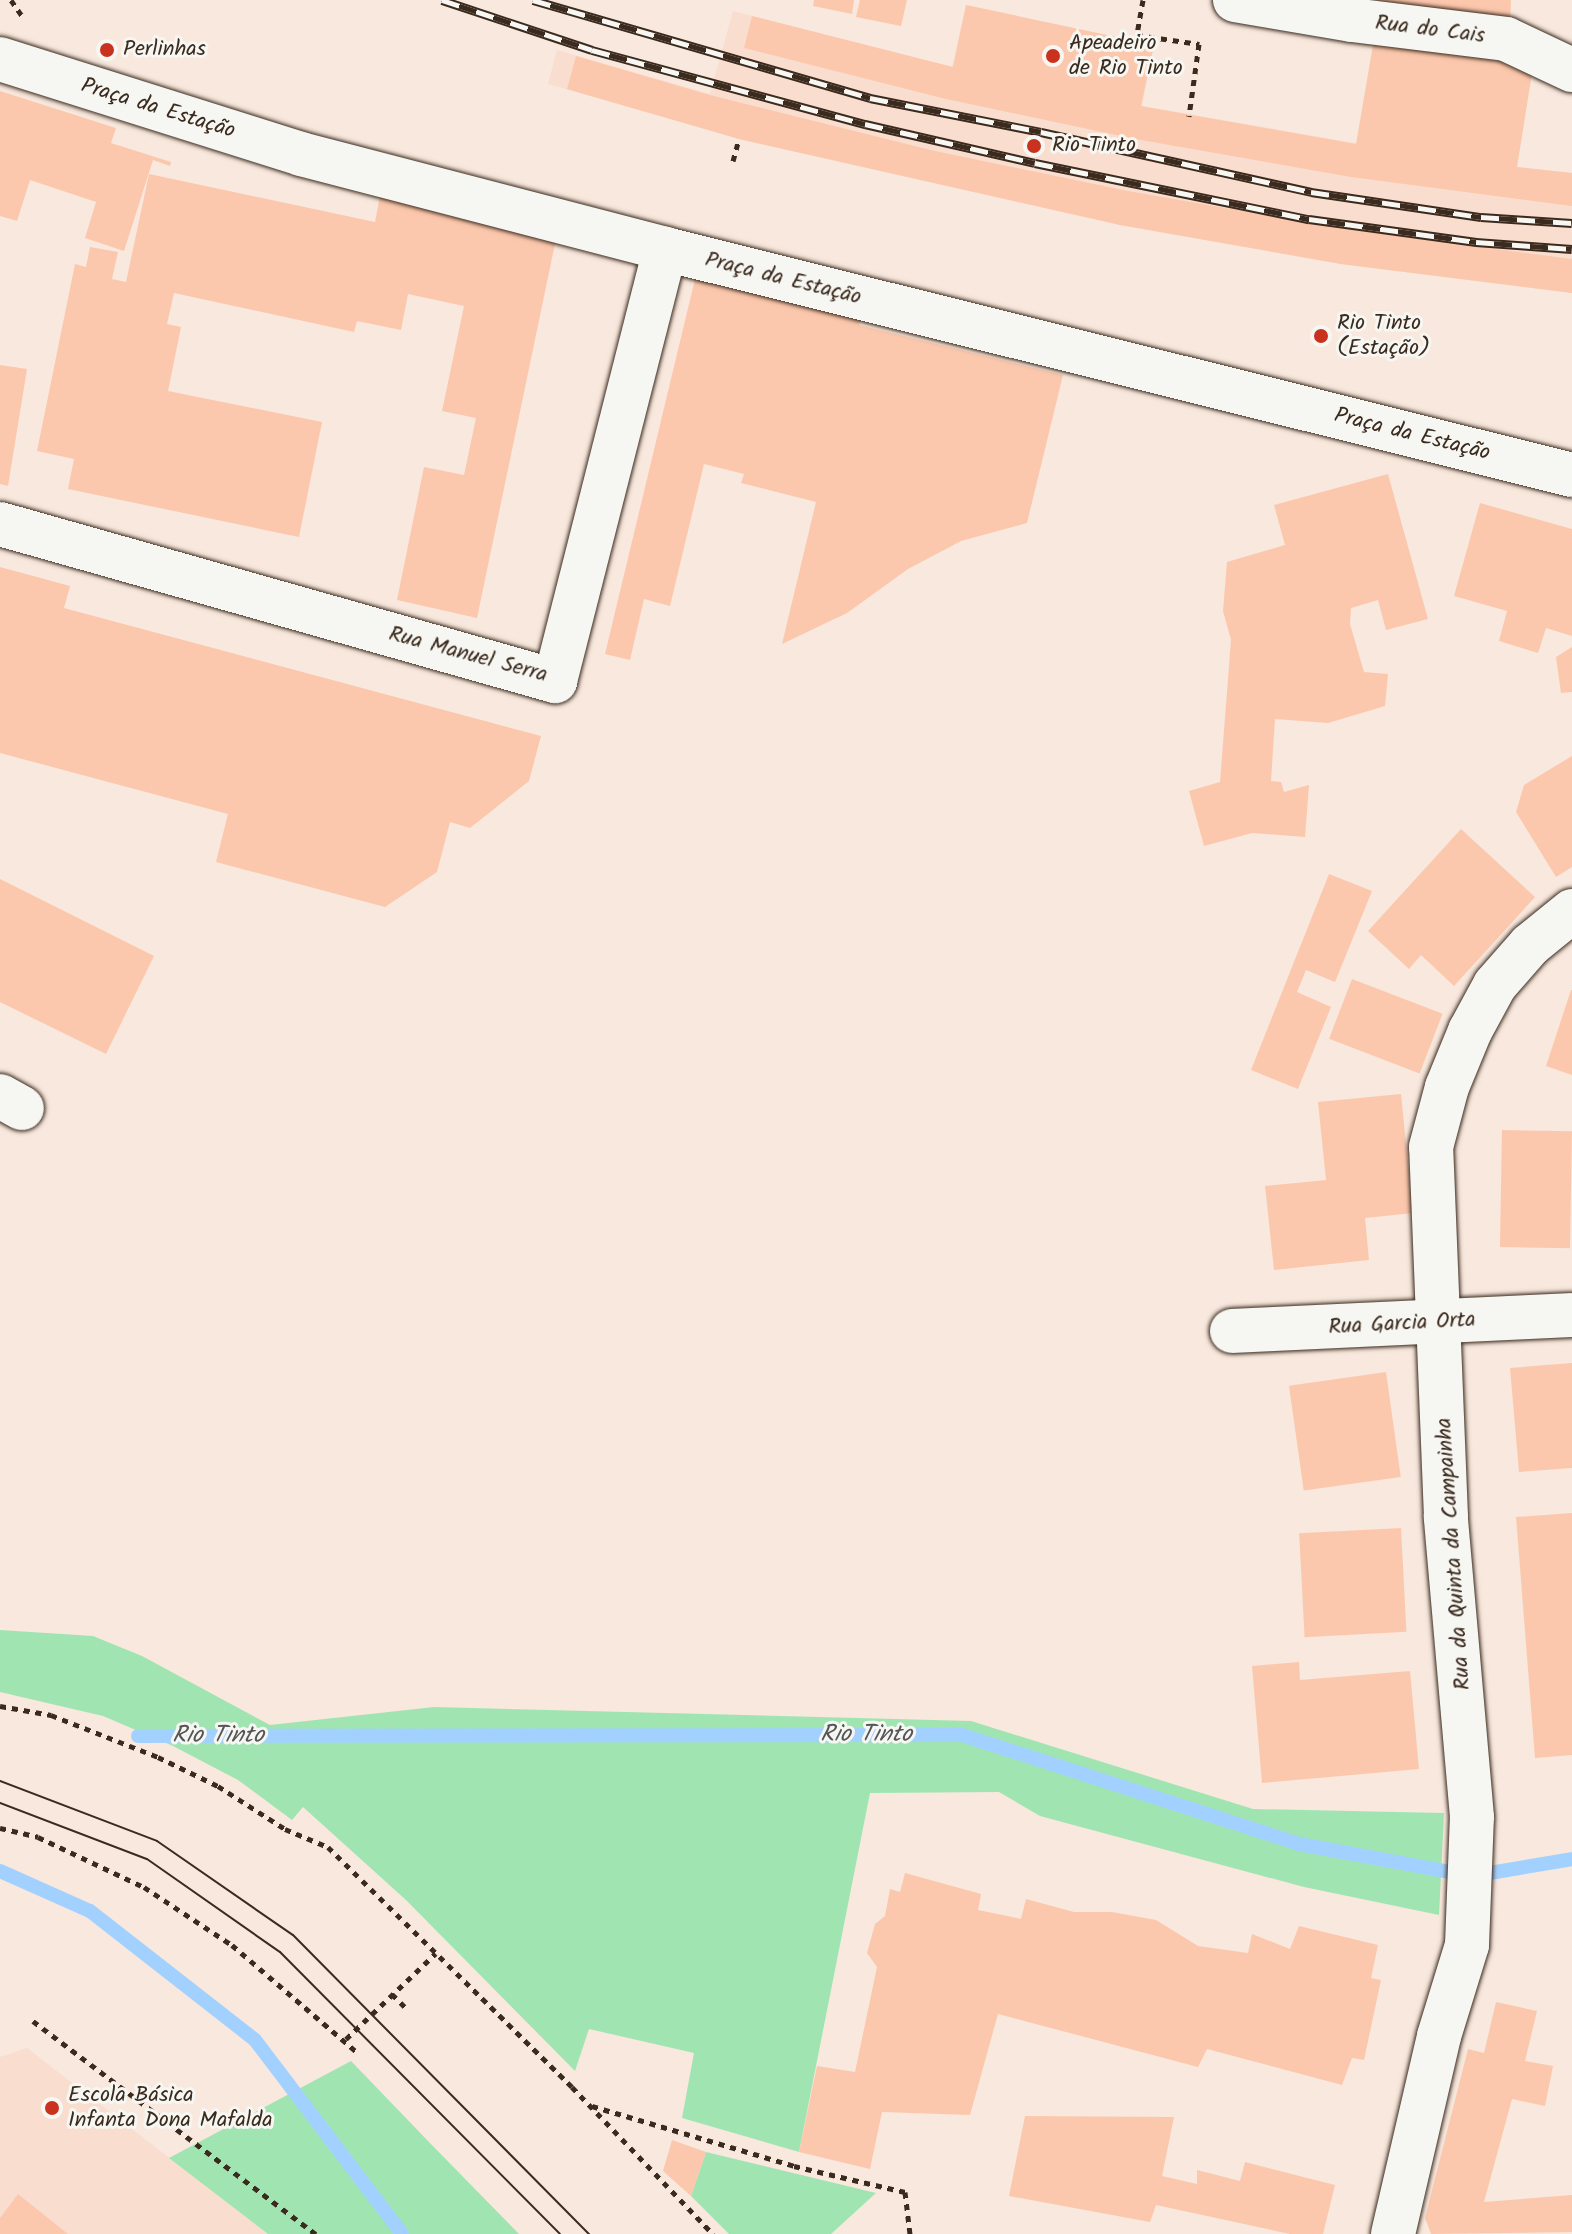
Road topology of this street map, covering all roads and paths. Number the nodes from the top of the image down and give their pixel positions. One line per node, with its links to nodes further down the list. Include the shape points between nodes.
1 (1143, 0): 5 (path, via 1137,35 1199,44)
2 (1235, 0): 4 (street, Rua do Cais, via 1506,39)
3 (0, 59): 8 (street, Praça da Estação, via 301,154)
4 (1572, 70)
5 (1189, 116)
6 (739, 139): 7 (path)
7 (733, 161)
8 (665, 249): 9 (street, Praça da Estação); 10 (street, Rua Manuel Serra, via 555,681)
9 (1572, 475)
10 (0, 524)
11 (1572, 911): 13 (street, Rua da Quinta da Campainha, via 1530,945 1495,985 1447,1087 1431,1147)
12 (1572, 1315): 13 (street, Rua Garcia Orta)
13 (1440, 1323): 14 (street, Rua Garcia Orta); 27 (street, Rua da Quinta da Campainha, via 1446,1517 1472,1817 1467,1945)
14 (1232, 1331)
15 (0, 1706): 17 (path, via 51,1715 158,1757 218,1786 285,1829 328,1847)
16 (0, 1828): 21 (path, via 38,1837 144,1887 232,1945)
17 (436, 1953): 18 (path); 23 (path)
18 (392, 1994): 19 (path); 21 (path)
19 (405, 2007)
20 (33, 2021): 24 (path)
21 (346, 2039): 22 (path)
22 (358, 2053)
23 (590, 2105): 25 (path); 26 (path, via 794,2166 905,2192)
24 (316, 2234)
25 (713, 2234)
26 (910, 2234)
27 (1393, 2234)

